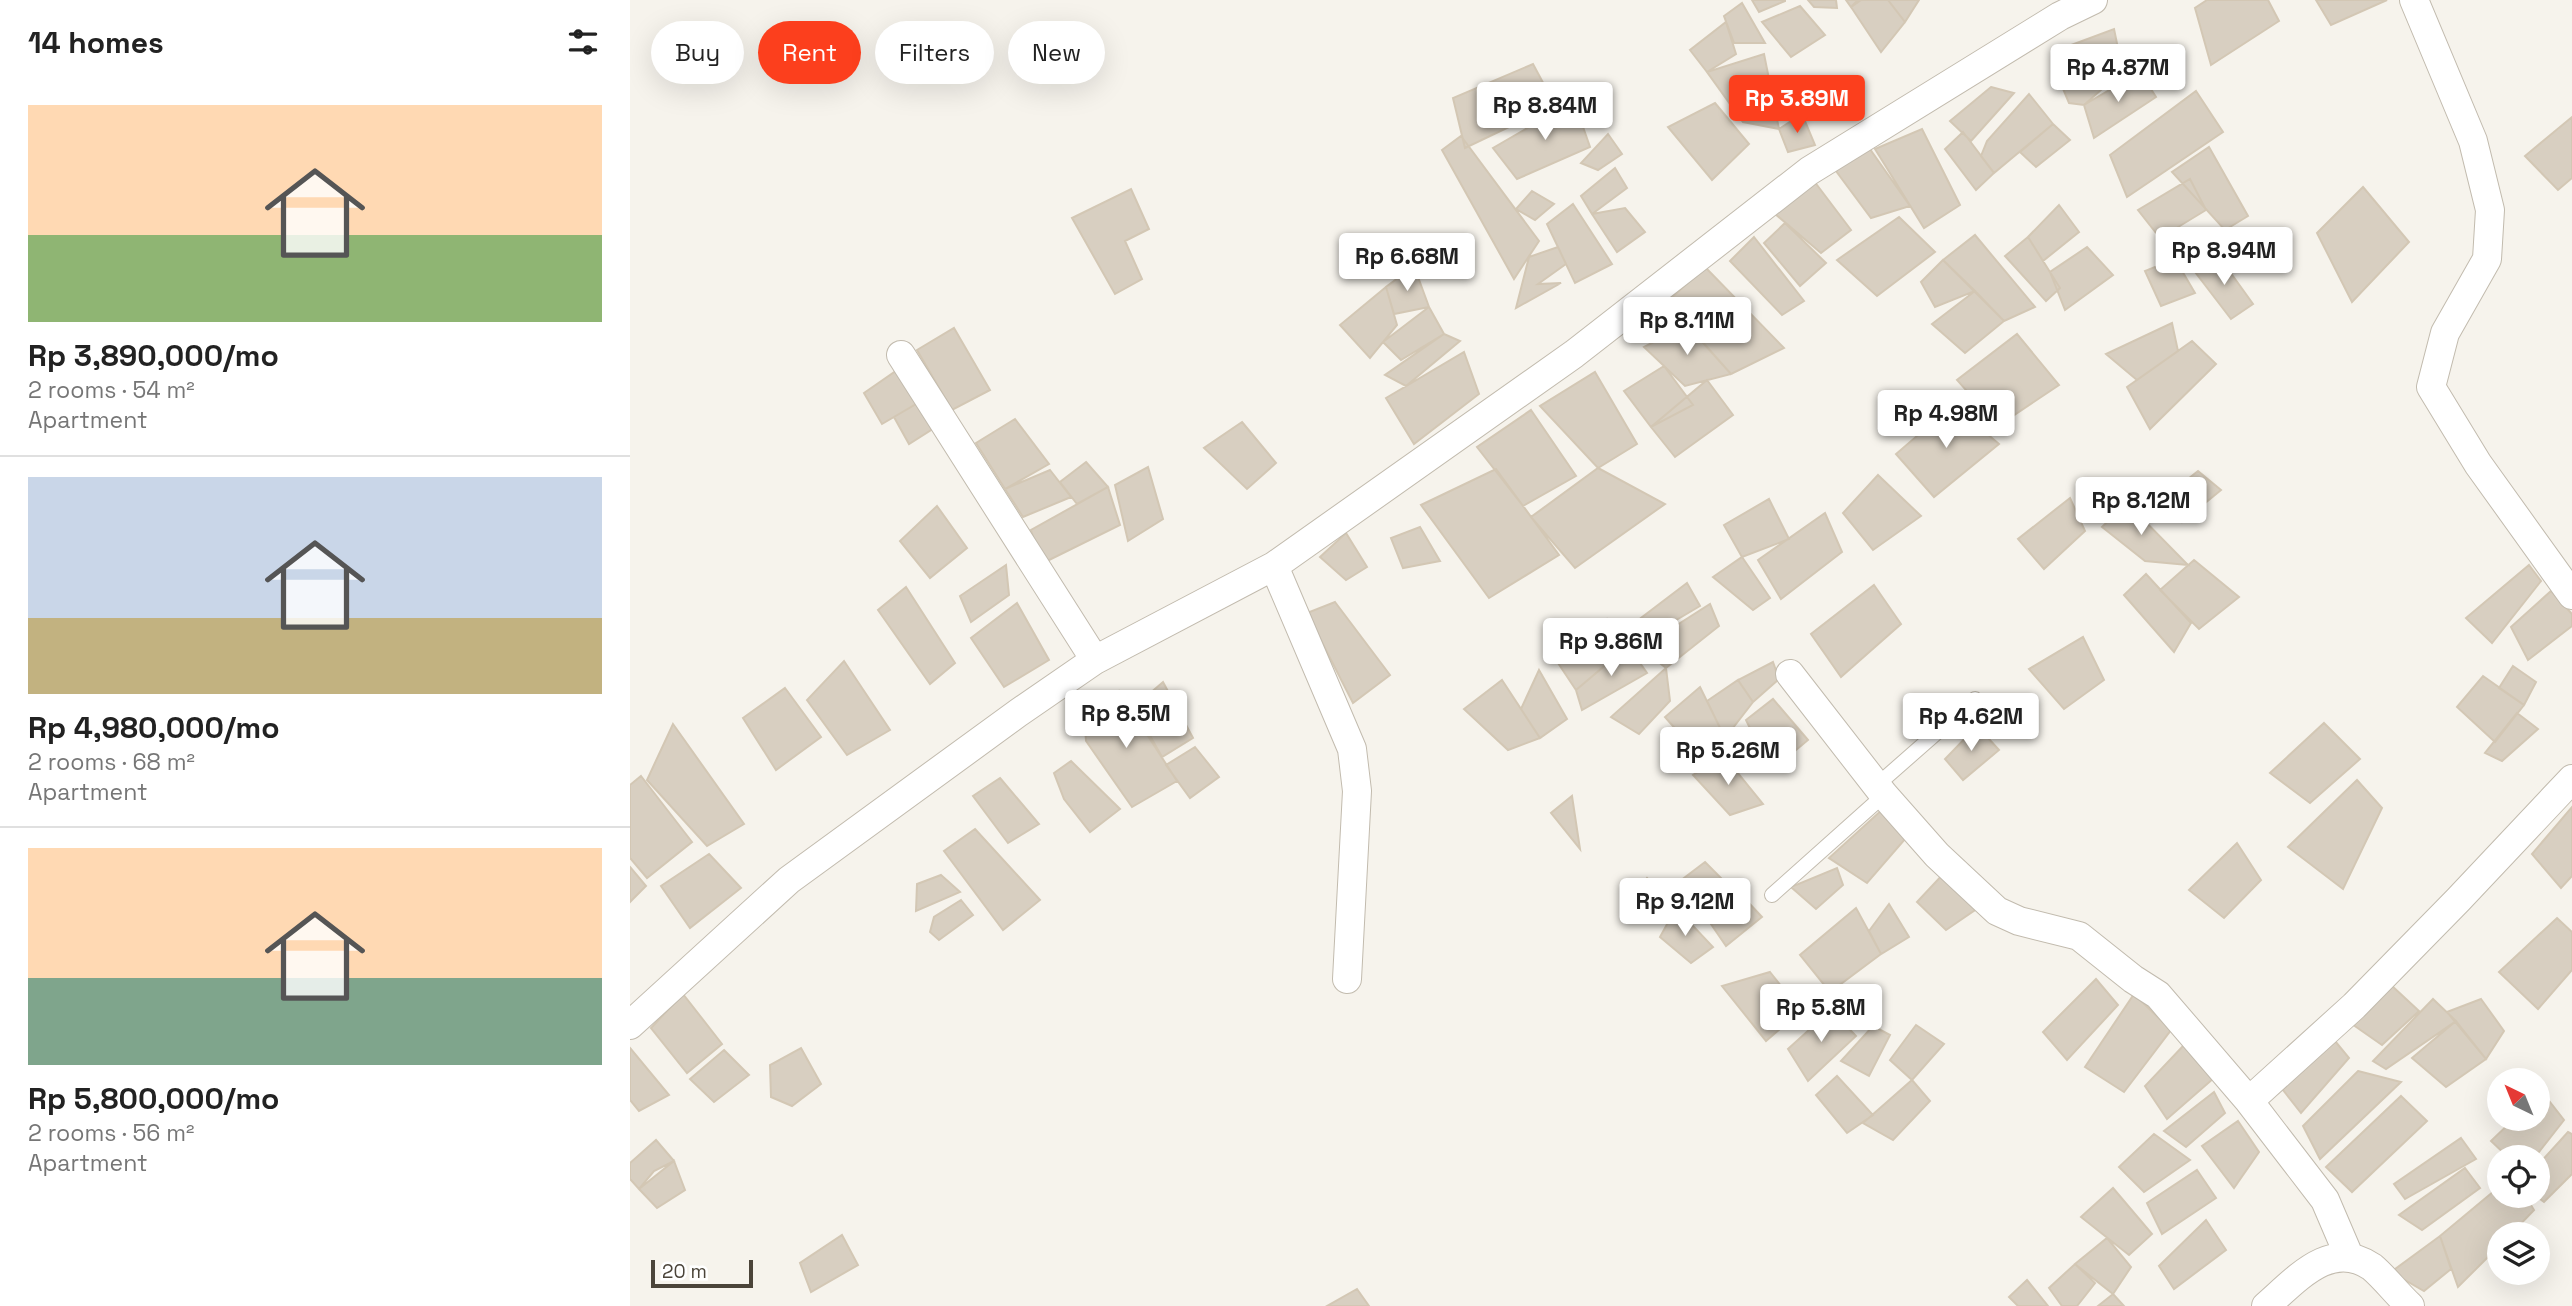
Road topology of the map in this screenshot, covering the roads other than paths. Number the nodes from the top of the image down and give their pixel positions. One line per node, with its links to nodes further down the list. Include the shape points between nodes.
1 (2093, 0): 4 (street, via 1809,171 1574,354)
2 (2414, 0): 5 (street, via 2473,141 2490,210 2487,259 2445,333 2431,387 2478,464)
3 (901, 355): 6 (street)
4 (1274, 566): 6 (street); 12 (street, via 1352,750 1357,792)
5 (2572, 595)
6 (1095, 660): 13 (street, via 789,880)
7 (1790, 674): 10 (street)
8 (1975, 699): 10 (lane)
9 (2572, 779): 14 (street, via 2354,1006)
10 (1880, 790): 11 (lane); 14 (street, via 1937,855 1997,911 2079,936 2158,995)
11 (1772, 895)
12 (1347, 979)
13 (630, 1025)
14 (2249, 1101): 15 (street, via 2325,1200)
15 (2349, 1256): 16 (street, via 2327,1258); 17 (street, via 2372,1268)
16 (2266, 1306)
17 (2410, 1306)

